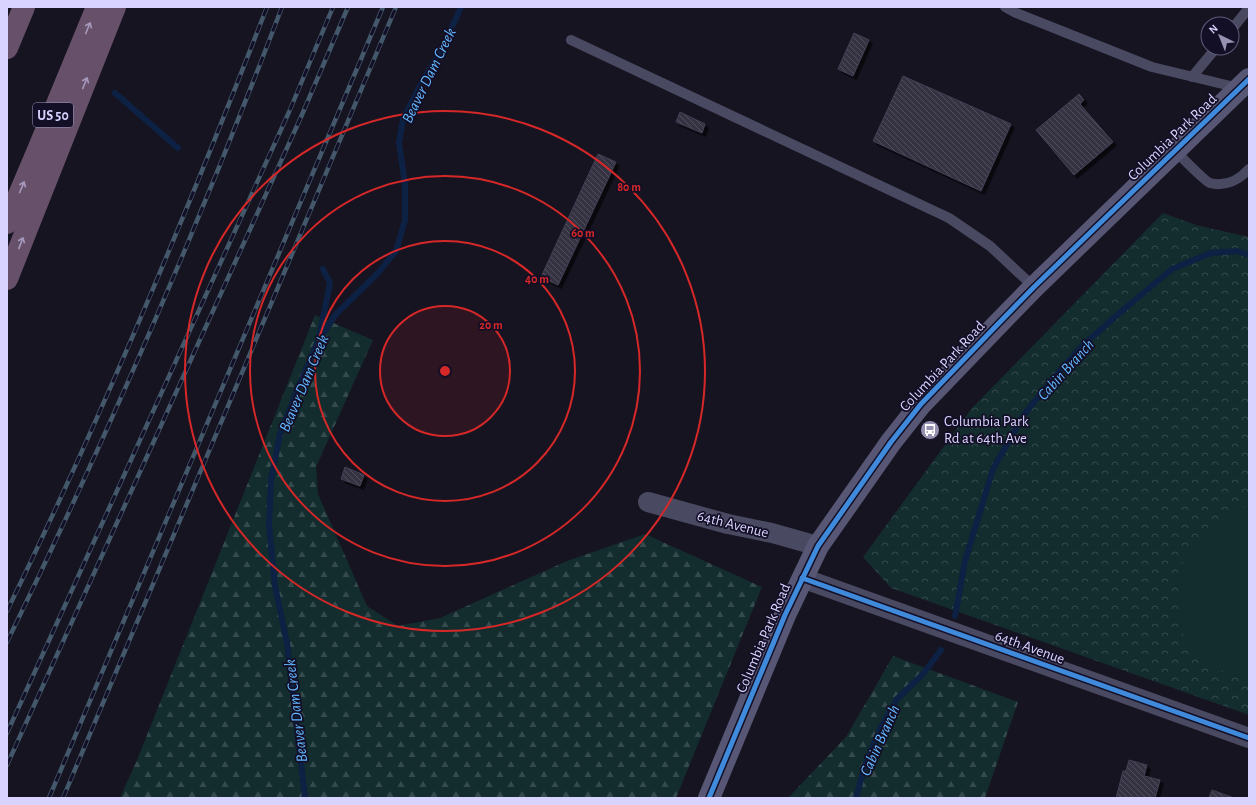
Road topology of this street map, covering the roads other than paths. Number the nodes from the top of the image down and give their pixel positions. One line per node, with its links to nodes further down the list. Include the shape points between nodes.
1 (24, 7): 8 (highway)
2 (96, 7): 14 (highway, US 50, one-way to 2)
3 (115, 7): 15 (highway, one-way to 3)
4 (1005, 7): 10 (lane, via 1152,67)
5 (1249, 8): 6 (lane)
6 (1240, 19)
7 (571, 40): 16 (lane, via 949,218 990,246)
8 (7, 48)
9 (1209, 56): 10 (lane)
10 (1192, 76): 11 (lane)
11 (1244, 83): 12 (street, Columbia Park Road)
12 (1175, 151): 13 (lane, via 1209,182 1226,184); 16 (street, Columbia Park Road)
13 (1247, 175)
14 (7, 223)
15 (7, 279)
16 (1034, 287): 18 (street, Columbia Park Road, via 920,404)
17 (648, 502): 18 (street, 64th Avenue)
18 (818, 546): 19 (street, Columbia Park Road)
19 (802, 578): 20 (street, 64th Avenue); 21 (street, Columbia Park Road)
20 (1249, 738)
21 (709, 798)

